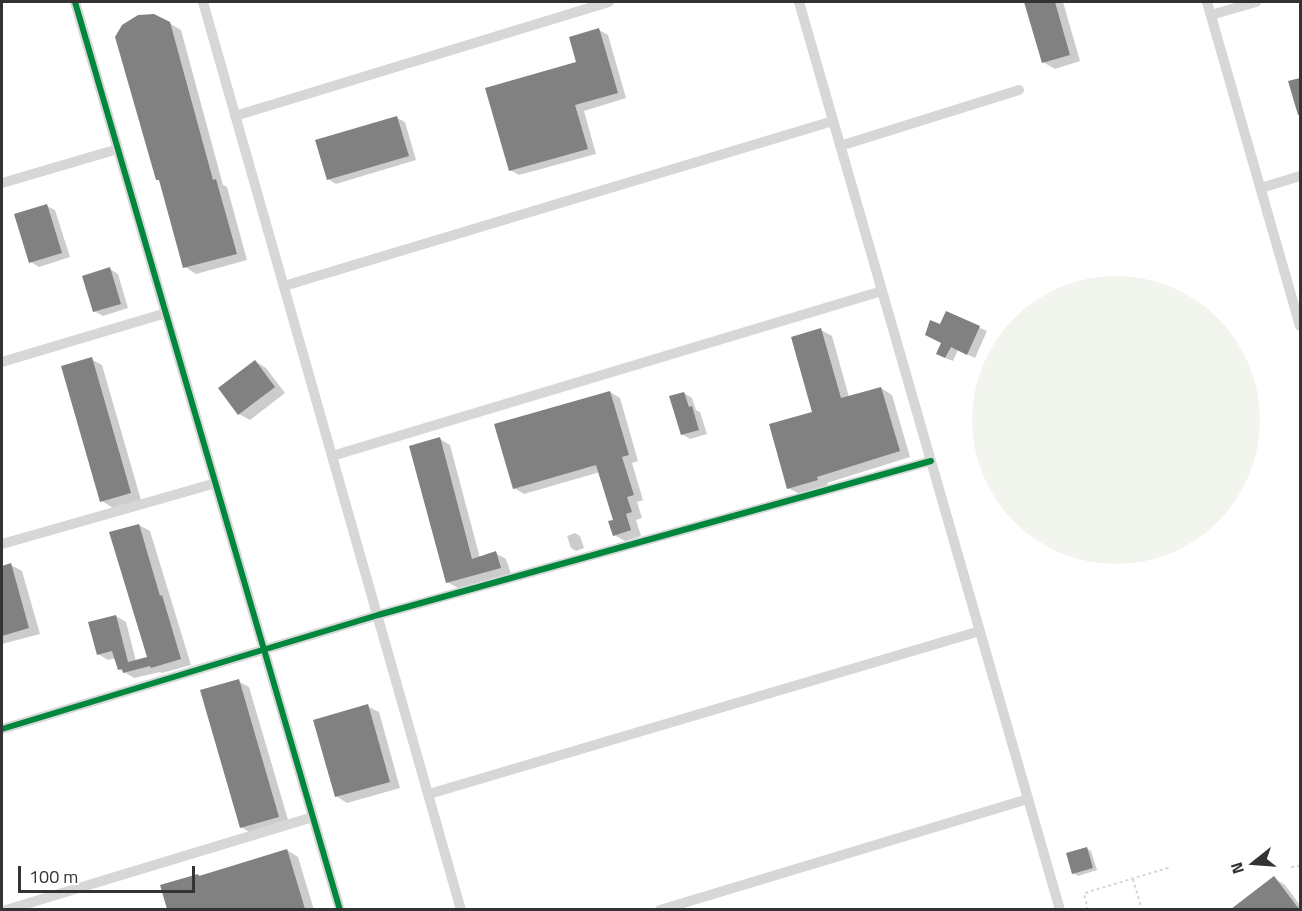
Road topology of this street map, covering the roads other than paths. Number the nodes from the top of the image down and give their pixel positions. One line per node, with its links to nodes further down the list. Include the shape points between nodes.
1 (75, 2): 12 (street)
2 (203, 2): 9 (street)
3 (609, 2): 9 (street)
4 (799, 2): 10 (street)
5 (1207, 2): 7 (street)
6 (1256, 2): 7 (street)
7 (1211, 15): 15 (street)
8 (1019, 90): 11 (street)
9 (235, 116): 16 (street)
10 (833, 121): 11 (street); 16 (street)
11 (840, 146): 17 (street)
12 (118, 148): 14 (street); 18 (street)
13 (1300, 176): 15 (street)
14 (2, 183)
15 (1261, 188): 19 (street)
16 (284, 286): 21 (street)
17 (882, 291): 21 (street); 22 (street)
18 (166, 313): 20 (street); 23 (street)
19 (1300, 326)
20 (2, 362)
21 (332, 456): 25 (street)
22 (931, 461): 25 (street); 26 (street)
23 (216, 483): 24 (street); 27 (street)
24 (2, 544)
25 (378, 615): 27 (street); 29 (street)
26 (980, 631): 29 (street); 30 (street)
27 (265, 650): 28 (street); 31 (street)
28 (2, 729)
29 (429, 794): 34 (street)
30 (1028, 799): 35 (street); 36 (street)
31 (314, 817): 32 (street); 33 (street)
32 (6, 909)
33 (340, 909)
34 (461, 909)
35 (660, 909)
36 (1060, 909)

